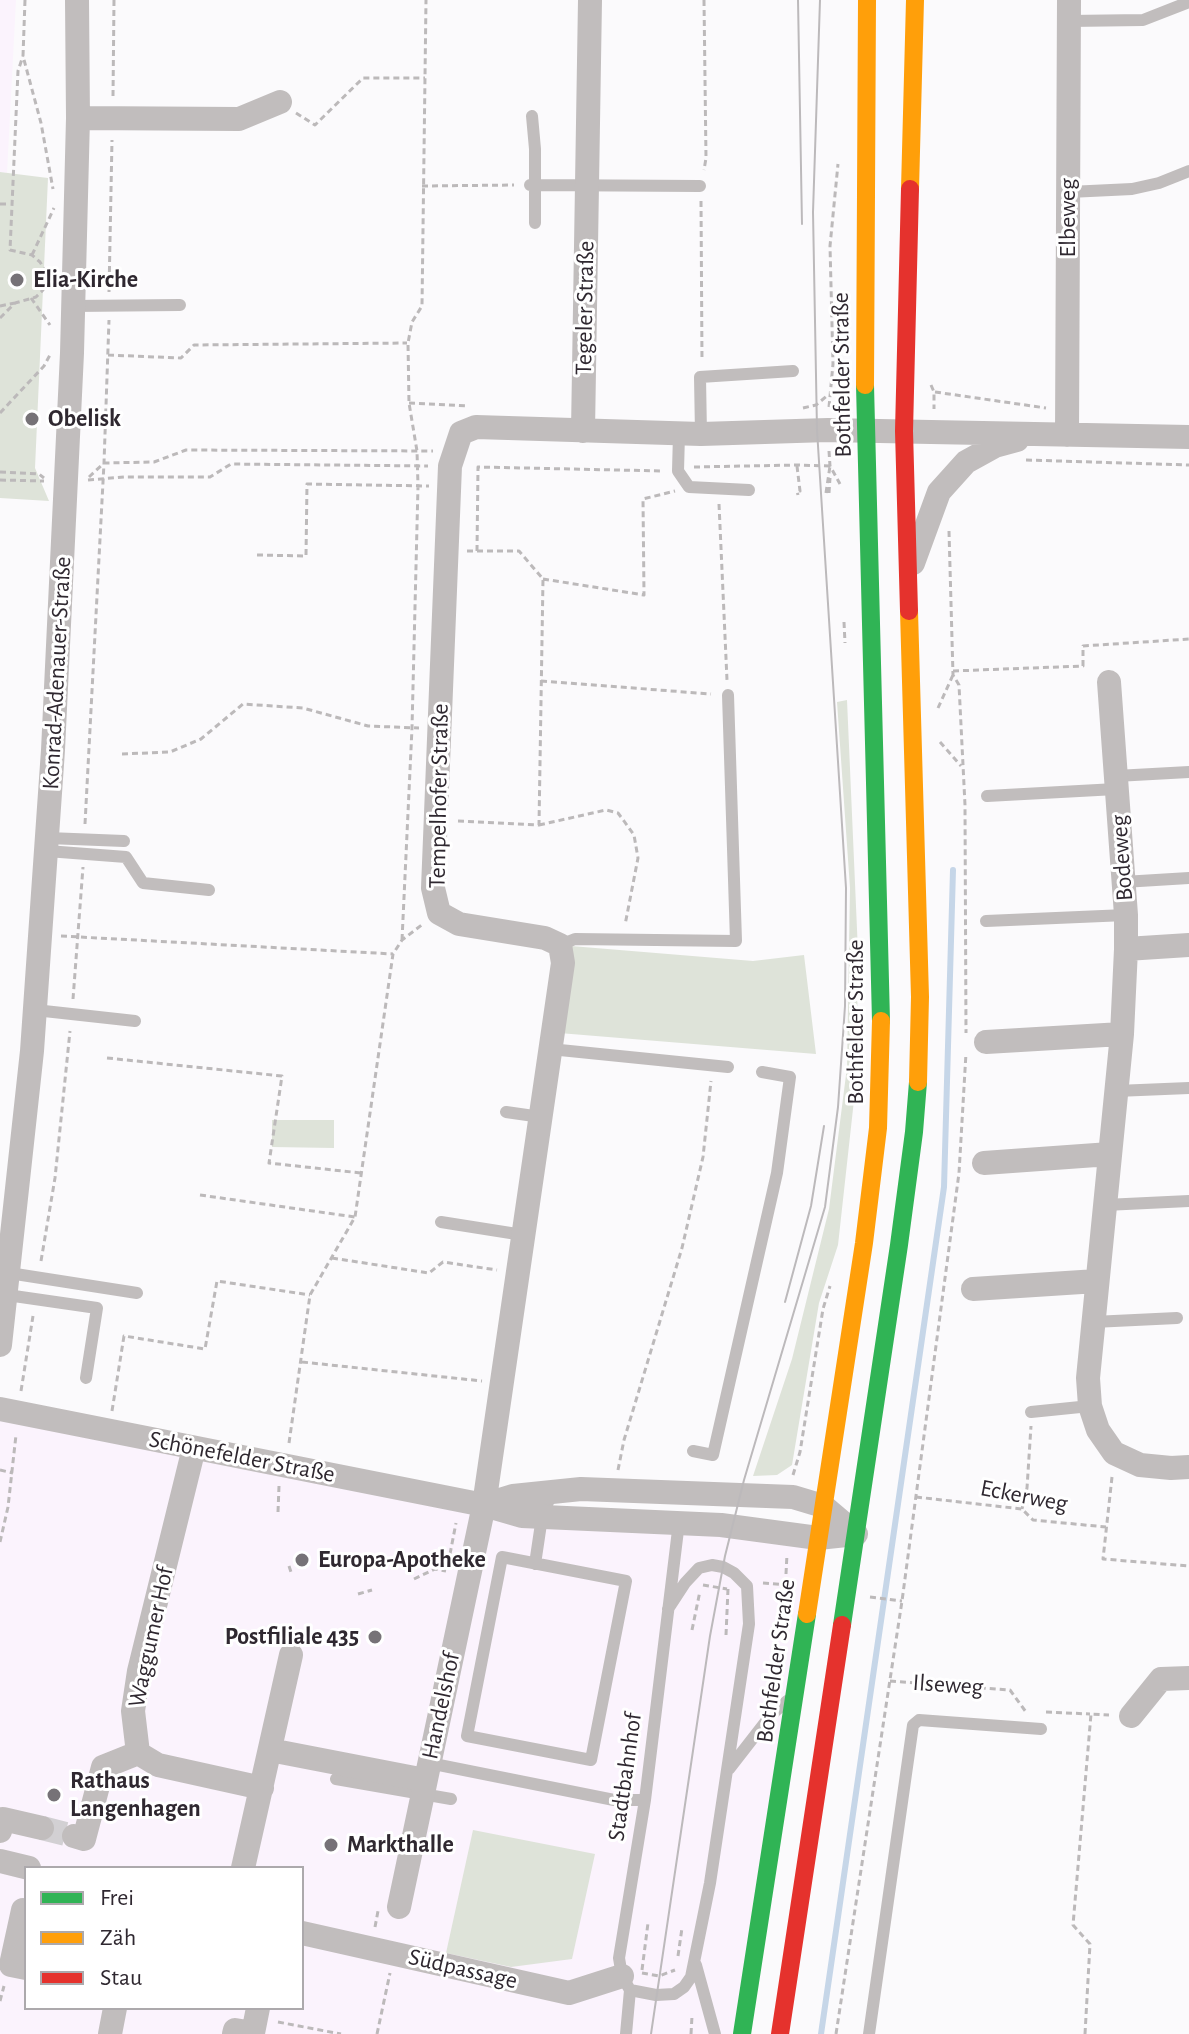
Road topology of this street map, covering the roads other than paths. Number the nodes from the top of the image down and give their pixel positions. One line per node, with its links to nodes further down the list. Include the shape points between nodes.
1 (77, 0): 9 (street, Konrad-Adenauer-Straße)
2 (590, 0): 12 (street, Tegeler Straße)
3 (867, 0): 19 (main road, Bothfelder Straße)
4 (915, 0): 21 (main road)
5 (1189, 2): 6 (lane, via 1143,20)
6 (1069, 10): 14 (street, Elbeweg)
7 (280, 102): 9 (street, via 239,119)
8 (532, 116): 11 (lane)
9 (78, 118): 17 (street, Konrad-Adenauer-Straße)
10 (1189, 171): 14 (lane, via 1132,189)
11 (527, 185): 12 (lane); 15 (lane)
12 (587, 185): 13 (lane); 20 (street, Tegeler Straße)
13 (700, 186)
14 (1069, 192): 24 (street, Elbeweg)
15 (535, 223)
16 (180, 305): 17 (lane)
17 (73, 306): 34 (street, Konrad-Adenauer-Straße)
18 (793, 371): 22 (lane, via 700,377)
19 (866, 430): 21 (street, Tempelhofer Straße); 22 (street, Tempelhofer Straße); 78 (main road, Bothfelder Straße, via 882,1064 864,1243)
20 (583, 431): 22 (street, Tempelhofer Straße); 41 (street, Tempelhofer Straße, via 476,427 461,433 450,466 446,550 433,888 439,913 459,924)
21 (904, 431): 23 (street, Tempelhofer Straße); 27 (main road)
22 (690, 434): 26 (lane, via 678,471 689,487)
23 (1039, 434): 24 (street, Tempelhofer Straße); 27 (street, via 995,446 966,462 939,492)
24 (1067, 435): 25 (street, Tempelhofer Straße)
25 (1189, 437)
26 (749, 490)
27 (907, 580): 81 (main road, via 919,1065 899,1245)
28 (1109, 682): 31 (street, Bodeweg)
29 (728, 695): 41 (lane, via 736,941 575,939)
30 (1189, 772): 31 (lane)
31 (1116, 782): 32 (lane); 37 (street, Bodeweg)
32 (987, 796)
33 (124, 841): 35 (lane)
34 (47, 845): 35 (lane); 44 (street, Konrad-Adenauer-Straße)
35 (84, 846): 38 (lane, via 126,857 143,883)
36 (1189, 878): 37 (lane)
37 (1123, 882): 39 (street, Bodeweg)
38 (209, 890)
39 (1126, 915): 40 (lane); 43 (street, Bodeweg)
40 (986, 921)
41 (560, 945): 48 (street, via 563,963)
42 (1189, 945): 43 (street)
43 (1126, 949): 46 (street, Bodeweg)
44 (35, 1010): 45 (lane); 62 (street, Konrad-Adenauer-Straße)
45 (135, 1021)
46 (1122, 1034): 47 (street); 52 (street, Bodeweg)
47 (972, 1044)
48 (550, 1049): 49 (lane); 54 (street)
49 (728, 1067)
50 (762, 1072): 73 (lane, via 790,1077 777,1173 713,1455)
51 (1189, 1088): 52 (lane)
52 (1116, 1091): 55 (street, Bodeweg)
53 (506, 1112): 54 (lane)
54 (541, 1117): 60 (street)
55 (1110, 1154): 56 (street); 58 (street, Bodeweg)
56 (984, 1163)
57 (1189, 1201): 58 (lane)
58 (1105, 1205): 61 (street, Bodeweg)
59 (441, 1222): 60 (lane)
60 (523, 1235): 77 (street)
61 (1097, 1281): 64 (street); 66 (street, Bodeweg)
62 (8, 1284): 63 (lane, via 39,1278); 67 (street, Konrad-Adenauer-Straße); 68 (lane, via 35,1298 97,1308)
63 (137, 1293)
64 (963, 1296)
65 (1177, 1318): 66 (lane)
66 (1093, 1322): 69 (street, Bodeweg)
67 (0, 1345)
68 (86, 1378)
69 (1090, 1406): 71 (lane); 74 (street, Bodeweg, via 1114,1453 1140,1465)
70 (9, 1411): 72 (street, Schönefelder Straße)
71 (1031, 1412)
72 (194, 1448): 77 (street, Schönefelder Straße); 93 (street, Waggumer Hof, via 139,1671 133,1711)
73 (693, 1451)
74 (1189, 1467)
75 (553, 1490): 76 (street, Schönefelder Straße); 77 (street, Schönefelder Straße); 79 (lane)
76 (658, 1491): 78 (street, Schönefelder Straße, via 793,1497); 80 (street)
77 (484, 1505): 79 (street, Schönefelder Straße); 87 (street, Handelshof)
78 (823, 1506): 81 (street, Schönefelder Straße); 82 (main road, Bothfelder Straße)
79 (542, 1517): 80 (street, Schönefelder Straße); 83 (lane)
80 (679, 1522): 82 (street, Schönefelder Straße); 84 (lane, Stadtbahnhof)
81 (856, 1534): 82 (street, Schönefelder Straße); 119 (main road)
82 (818, 1538): 89 (main road, Bothfelder Straße)
83 (535, 1564): 88 (lane, via 502,1557); 88 (lane, via 626,1581 591,1760 467,1736)
84 (668, 1609): 94 (lane, via 699,1568 723,1567 747,1586 749,1624); 99 (lane, Stadtbahnhof)
85 (291, 1655): 92 (street)
86 (1189, 1678): 90 (street, via 1161,1679)
87 (445, 1686): 88 (lane); 96 (street, Handelshof)
88 (476, 1692)
89 (795, 1693): 94 (lane); 118 (main road, Bothfelder Straße)
90 (1131, 1716)
91 (1041, 1729): 120 (lane, via 919,1720 913,1725)
92 (270, 1750): 96 (street); 97 (street)
93 (138, 1753): 97 (street, via 158,1765); 102 (street, via 103,1767 84,1839)
94 (726, 1772): 109 (lane)
95 (336, 1779): 96 (lane)
96 (425, 1779): 98 (lane); 99 (lane); 106 (street, Handelshof)
97 (262, 1788): 104 (street)
98 (451, 1799)
99 (645, 1800): 111 (lane, Stadtbahnhof, via 619,1958)
100 (42, 1828): 101 (street, via 3,1819)
101 (0, 1831)
102 (74, 1836)
103 (0, 1861): 105 (street)
104 (243, 1866)
105 (24, 1867)
106 (399, 1907)
107 (24, 1911): 110 (street, via 11,1965)
108 (304, 1933): 111 (street, Südpassage, via 569,1993)
109 (695, 1961): 111 (lane, via 691,1977 678,1992 656,1995); 117 (lane)
110 (24, 1968)
111 (631, 1979): 116 (lane, Stadtbahnhof)
112 (115, 2010): 114 (street)
113 (257, 2013): 115 (street, via 253,2033)
114 (110, 2034)
115 (234, 2034)
116 (626, 2034)
117 (715, 2034)
118 (742, 2034)
119 (780, 2034)
120 (869, 2034)

